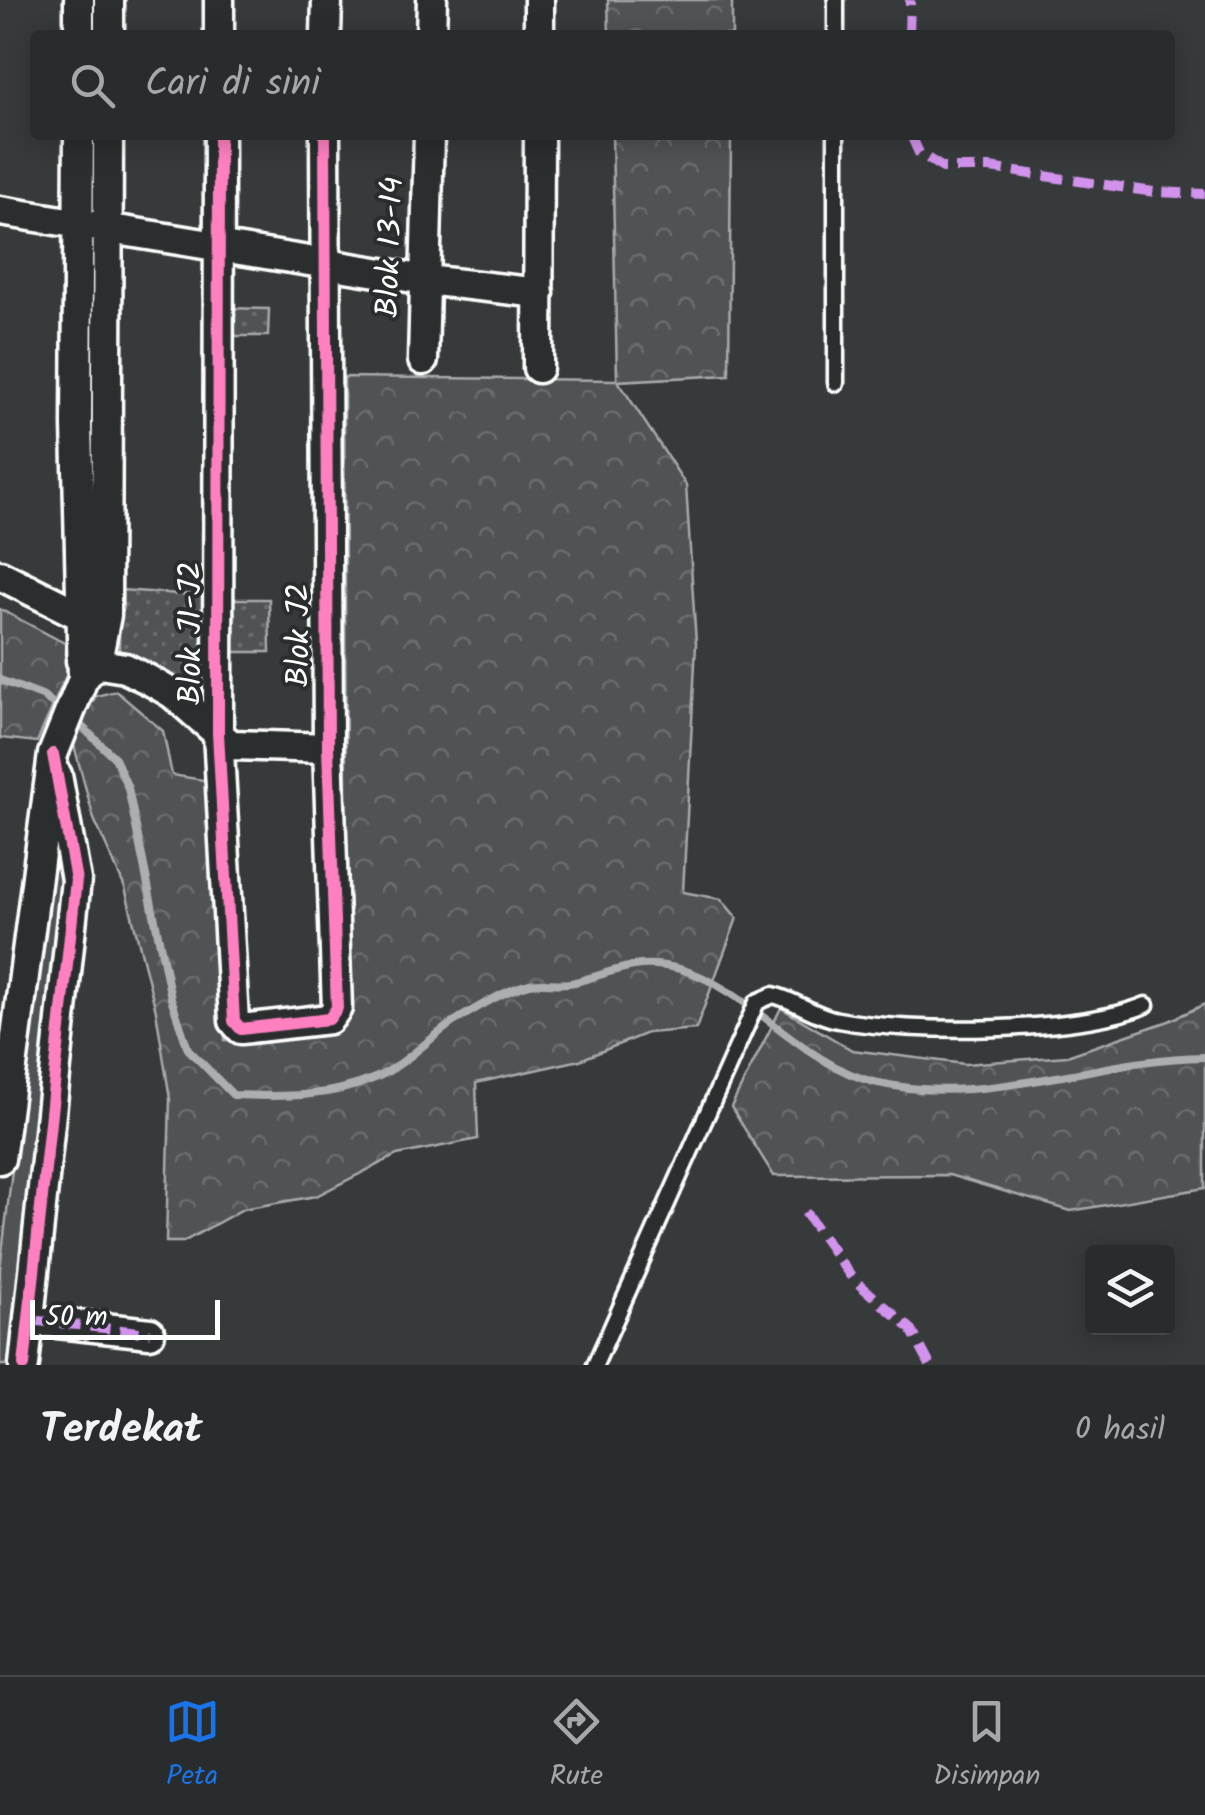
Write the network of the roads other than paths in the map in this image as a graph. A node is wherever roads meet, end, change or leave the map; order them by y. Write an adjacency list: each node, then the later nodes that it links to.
1 (79, 0): 8 (street)
2 (109, 0): 9 (street)
3 (218, 0): 10 (street)
4 (327, 0): 11 (street)
5 (432, 0): 12 (street)
6 (539, 0): 13 (street)
7 (836, 0): 14 (lane)
8 (79, 30)
9 (108, 30)
10 (218, 30)
11 (326, 30)
12 (431, 30)
13 (539, 30)
14 (836, 30)
15 (78, 140): 23 (street)
16 (108, 140): 24 (street)
17 (219, 140): 25 (street, Blok J1-J2)
18 (325, 140): 26 (street, Blok J2)
19 (429, 140): 27 (street, Blok I3-I4)
20 (539, 140): 28 (street)
21 (836, 140): 31 (lane)
22 (0, 211): 23 (street)
23 (78, 223): 24 (street); 33 (street)
24 (108, 229): 25 (street); 34 (street)
25 (219, 244): 26 (street); 35 (street, Blok J1-J2)
26 (323, 262): 27 (street); 36 (street, Blok J2)
27 (426, 280): 28 (street); 29 (street, Blok I3-I4)
28 (540, 293): 30 (street)
29 (423, 360)
30 (538, 368)
31 (836, 382)
32 (0, 575): 33 (street)
33 (80, 615): 34 (street)
34 (85, 672): 35 (street); 37 (street)
35 (218, 733): 36 (street); 41 (street, Blok J1-J2)
36 (328, 748): 41 (street, Blok J2)
37 (53, 754): 38 (street); 39 (street)
38 (37, 855): 39 (lane); 42 (street)
39 (73, 858): 43 (street)
40 (1146, 1004): 46 (lane)
41 (336, 1008)
42 (0, 1159)
43 (30, 1320): 44 (street); 45 (street)
44 (150, 1334)
45 (24, 1365)
46 (595, 1365)

